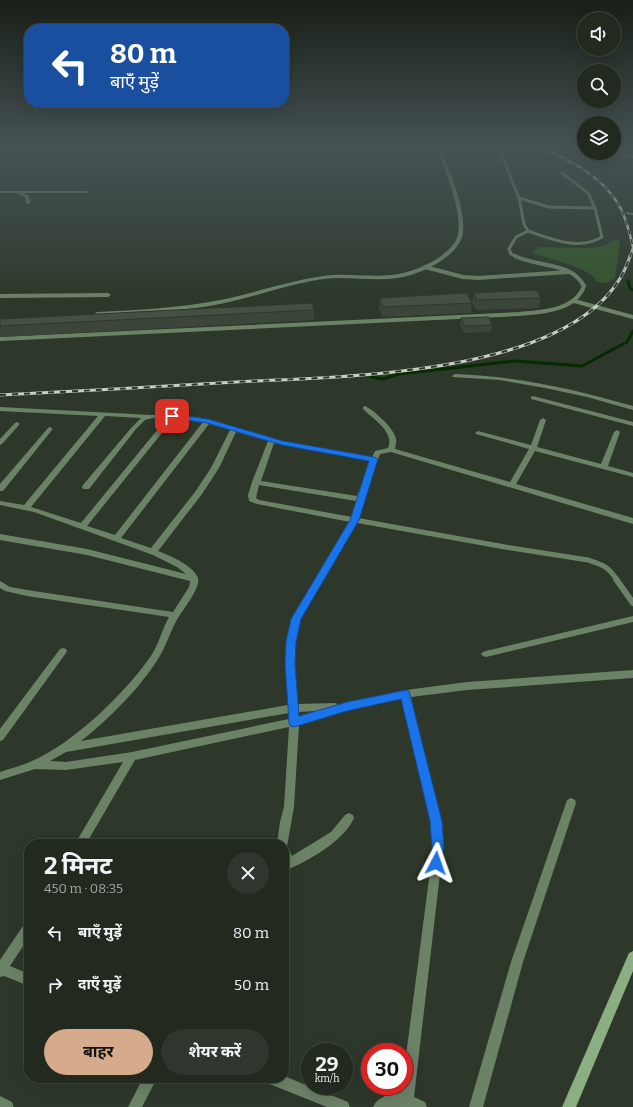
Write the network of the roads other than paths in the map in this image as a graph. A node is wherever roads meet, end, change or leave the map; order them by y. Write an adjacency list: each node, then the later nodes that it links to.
1 (27, 198): 5 (street)
2 (455, 198): 8 (street)
3 (519, 198): 6 (lane); 7 (lane)
4 (590, 198): 6 (lane)
5 (28, 203)
6 (594, 208): 7 (lane)
7 (528, 231): 9 (lane)
8 (425, 267): 9 (lane); 13 (street)
9 (572, 272): 12 (lane)
10 (108, 295): 11 (street)
11 (0, 296)
12 (574, 301): 14 (lane); 15 (lane)
13 (93, 315)
14 (631, 317)
15 (0, 339)
16 (455, 376): 19 (street)
17 (533, 398): 27 (street)
18 (365, 408): 35 (street)
19 (633, 408)
20 (0, 409): 21 (street)
21 (103, 414): 22 (street); 45 (street)
22 (153, 416): 23 (street); 41 (street)
23 (172, 416): 25 (street); 48 (street)
24 (543, 420): 34 (street)
25 (208, 421): 28 (street); 50 (street)
26 (17, 424): 33 (street)
27 (633, 424)
28 (234, 428): 32 (street); 51 (street)
29 (50, 429): 42 (street)
30 (617, 432): 37 (street)
31 (478, 434): 34 (street)
32 (272, 440): 36 (street); 39 (street)
33 (0, 443)
34 (533, 448): 37 (street); 40 (street)
35 (391, 450): 36 (street); 40 (street)
36 (374, 459): 43 (street)
37 (604, 466): 38 (street)
38 (633, 475)
39 (256, 482): 43 (street); 46 (street)
40 (512, 485): 47 (street)
41 (86, 486)
42 (0, 489)
43 (360, 499): 46 (street)
44 (0, 503): 45 (street)
45 (26, 508): 48 (street)
46 (355, 520): 54 (lane); 62 (street)
47 (633, 521)
48 (82, 527): 50 (street)
49 (0, 536): 52 (street)
50 (116, 539): 51 (street)
51 (153, 552): 52 (street)
52 (194, 579): 55 (street)
53 (0, 584): 55 (street)
54 (633, 603)
55 (175, 615): 65 (street)
56 (633, 619): 58 (street)
57 (62, 651): 64 (street)
58 (486, 654)
59 (633, 674): 60 (street)
60 (406, 694): 61 (street); 80 (street)
61 (347, 706): 62 (street); 63 (street)
62 (293, 708): 63 (street); 65 (street)
63 (294, 722): 66 (street); 72 (street)
64 (2, 731)
65 (64, 748): 67 (street)
66 (132, 756): 67 (street); 71 (street)
67 (35, 765): 68 (street)
68 (0, 776)
69 (571, 803): 87 (street)
70 (349, 818): 73 (street)
71 (83, 839)
72 (283, 839)
73 (289, 863)
74 (24, 934): 76 (street)
75 (633, 957): 88 (main road)
76 (1, 969): 77 (street)
77 (24, 978)
78 (147, 1083): 83 (street)
79 (284, 1083): 84 (street)
80 (407, 1100): 85 (street); 86 (street)
81 (0, 1103): 82 (street)
82 (7, 1107)
83 (135, 1107)
84 (343, 1107)
85 (380, 1107)
86 (420, 1107)
87 (476, 1107)
88 (569, 1107)

